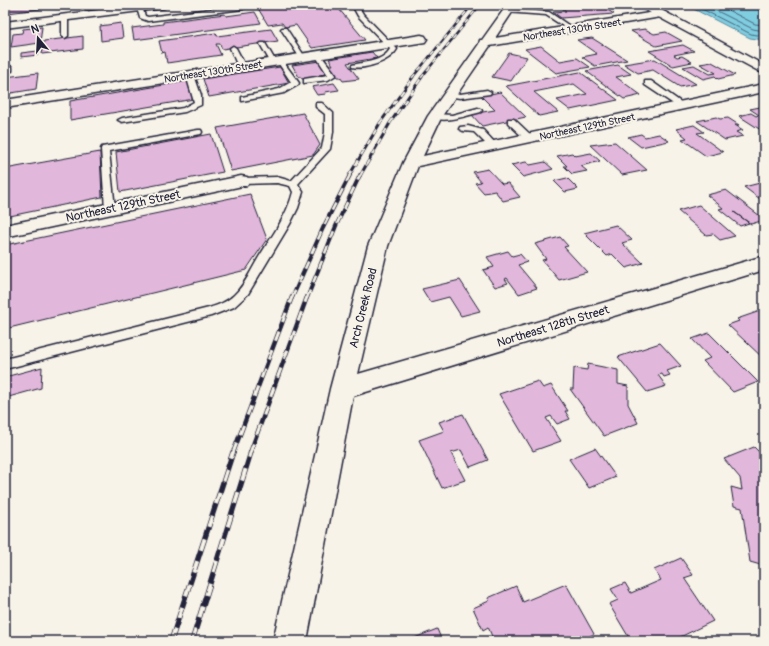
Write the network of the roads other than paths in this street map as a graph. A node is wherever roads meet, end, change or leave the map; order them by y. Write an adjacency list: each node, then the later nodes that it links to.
1 (164, 5): 5 (street)
2 (246, 5): 5 (lane)
3 (355, 5): 16 (lane)
4 (644, 5): 7 (street)
5 (140, 8): 8 (street)
6 (509, 8): 11 (lane); 14 (street, Arch Creek Road)
7 (661, 14): 11 (street, Northeast 130th Street); 23 (street)
8 (65, 18): 9 (street); 12 (lane)
9 (5, 25)
10 (284, 29): 19 (lane)
11 (571, 29): 14 (street, Northeast 130th Street)
12 (65, 36)
13 (422, 39): 16 (street, Northeast 130th Street)
14 (484, 43): 29 (street, Arch Creek Road)
15 (263, 44): 20 (lane)
16 (387, 44): 18 (street, Northeast 130th Street); 21 (lane)
17 (233, 48): 22 (lane)
18 (318, 55): 19 (street, Northeast 130th Street); 25 (lane)
19 (302, 57): 20 (street, Northeast 130th Street)
20 (277, 61): 22 (street, Northeast 130th Street); 30 (lane)
21 (354, 66)
22 (242, 67): 24 (street, Northeast 130th Street)
23 (764, 70)
24 (190, 75): 31 (street, Northeast 130th Street); 36 (lane)
25 (307, 81)
26 (648, 83): 32 (lane)
27 (764, 88): 32 (street, Northeast 129th Street)
28 (487, 92): 29 (lane)
29 (449, 94): 35 (street, Arch Creek Road)
30 (245, 99)
31 (5, 104)
32 (682, 105): 40 (street, Northeast 129th Street)
33 (319, 106): 44 (lane)
34 (478, 110): 35 (lane)
35 (435, 116): 42 (street, Arch Creek Road)
36 (122, 120)
37 (510, 121): 40 (lane)
38 (463, 129): 41 (lane)
39 (198, 132): 45 (lane)
40 (529, 138): 41 (street, Northeast 129th Street)
41 (493, 146): 42 (street, Northeast 129th Street)
42 (410, 163): 49 (street, Arch Creek Road)
43 (241, 181): 44 (lane); 45 (street, Northeast 129th Street)
44 (293, 184): 48 (lane)
45 (110, 209): 46 (street, Northeast 129th Street)
46 (5, 231)
47 (764, 263): 49 (street, Northeast 128th Street)
48 (5, 364)
49 (342, 389): 50 (street, Arch Creek Road)
50 (290, 641)

